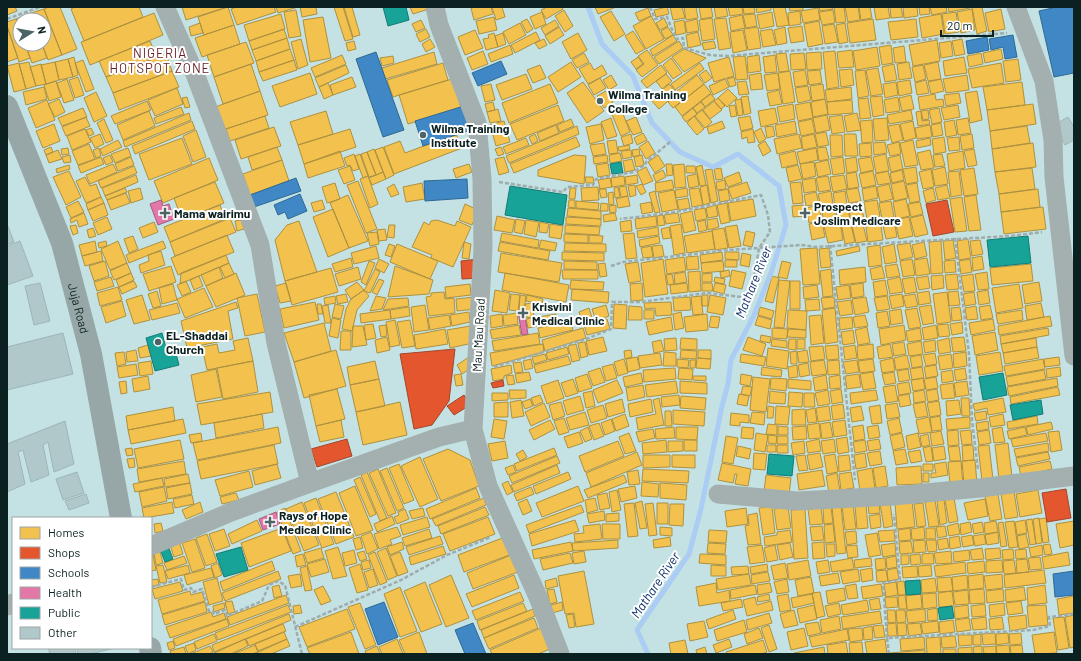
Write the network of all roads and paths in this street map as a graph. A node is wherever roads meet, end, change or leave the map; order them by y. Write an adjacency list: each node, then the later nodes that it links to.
1 (40, 7): 6 (path)
2 (165, 7): 21 (street)
3 (435, 7): 10 (street, Mau Mau Road)
4 (650, 7): 7 (path)
5 (1016, 7): 7 (street)
6 (7, 19)
7 (1025, 31): 12 (street)
8 (7, 106): 26 (main road, Juja Road)
9 (670, 142): 10 (path)
10 (482, 179): 18 (street, Mau Mau Road)
11 (620, 219): 15 (path)
12 (1061, 230): 13 (path); 17 (street)
13 (954, 238): 14 (path); 22 (path)
14 (830, 246): 15 (path); 25 (path)
15 (759, 248): 16 (path); 18 (path)
16 (611, 266)
17 (1074, 356)
18 (476, 371): 19 (street, Mau Mau Road)
19 (472, 429): 21 (street); 27 (street, Mau Mau Road)
20 (1074, 476): 22 (street)
21 (310, 483): 28 (street)
22 (980, 488): 24 (street)
23 (718, 494): 25 (street)
24 (892, 496): 25 (street); 32 (path)
25 (858, 498)
26 (122, 517)
27 (508, 530): 31 (path); 34 (street, Mau Mau Road)
28 (152, 546)
29 (152, 588): 31 (path)
30 (1074, 614): 32 (path)
31 (296, 627): 33 (path)
32 (887, 638): 35 (path)
33 (302, 654)
34 (560, 654)
35 (889, 654)

